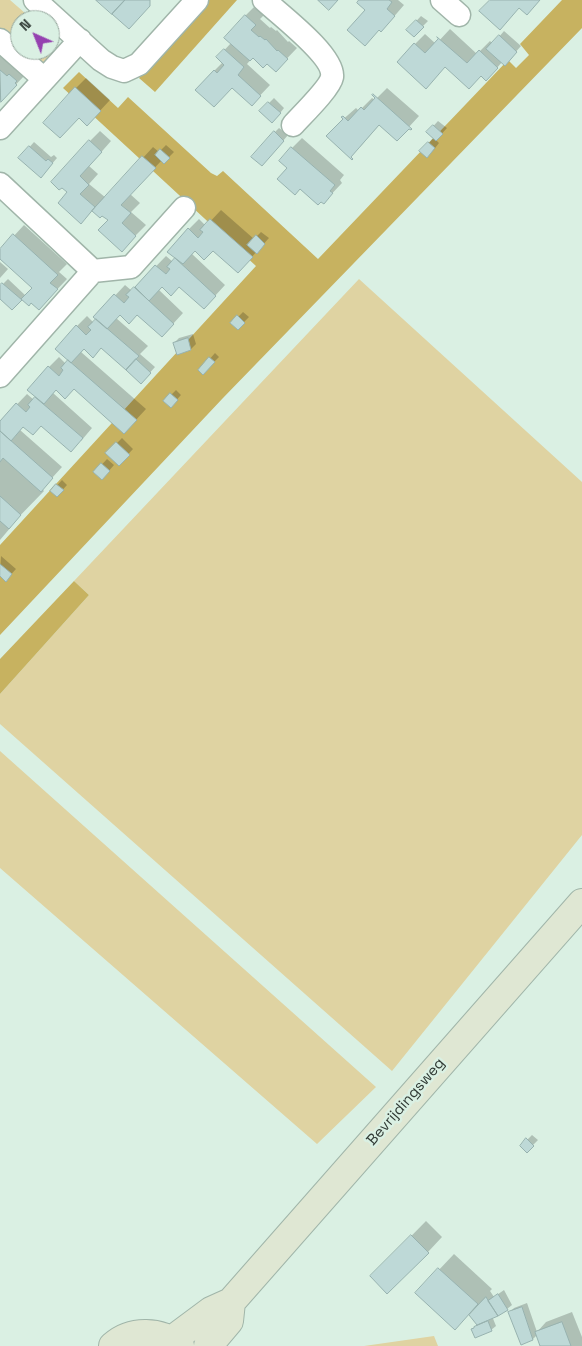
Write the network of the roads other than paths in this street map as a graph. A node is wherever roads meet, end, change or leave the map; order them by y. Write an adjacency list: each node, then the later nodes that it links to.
1 (35, 0): 7 (street)
2 (197, 0): 7 (street)
3 (264, 0): 9 (street)
4 (442, 0): 5 (street)
5 (459, 15)
6 (0, 40): 8 (street)
7 (80, 40): 8 (street)
8 (44, 79): 10 (street)
9 (293, 125)
10 (0, 128)
11 (0, 184): 13 (street)
12 (184, 208): 13 (street)
13 (94, 271): 14 (street)
14 (0, 376)
15 (582, 903): 16 (main road, Bevrijdingsweg)
16 (231, 1302): 17 (main road, Bevrijdingsweg); 19 (main road, Bevrijdingsweg)
17 (176, 1343): 18 (main road)
18 (113, 1346)
19 (208, 1346)

